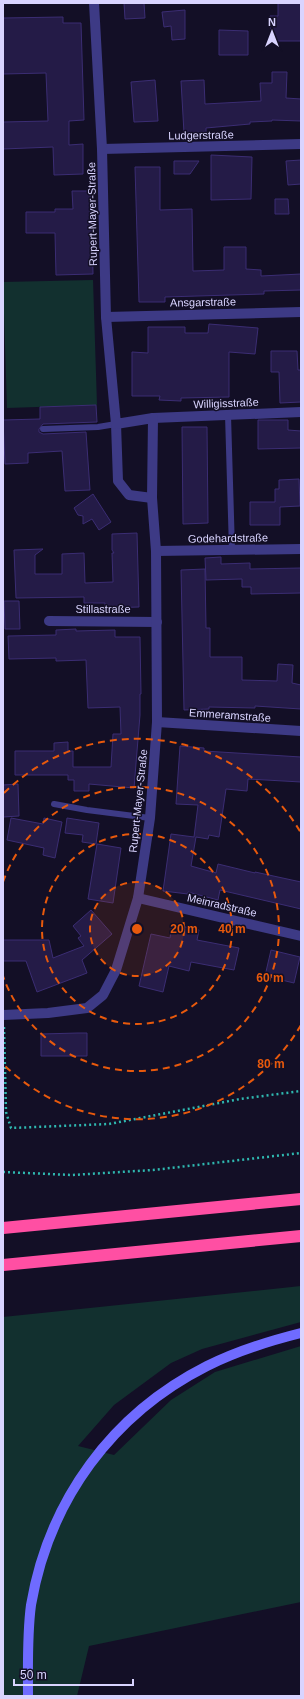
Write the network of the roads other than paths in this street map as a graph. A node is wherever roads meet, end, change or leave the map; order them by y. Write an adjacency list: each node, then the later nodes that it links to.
1 (94, 3): 3 (street, Rupert-Mayer-Straße)
2 (301, 144): 3 (street, Ludgerstraße)
3 (102, 149): 5 (street, Rupert-Mayer-Straße)
4 (301, 312): 5 (street, Ansgarstraße)
5 (106, 317): 9 (street, Rupert-Mayer-Straße)
6 (301, 412): 7 (street, Willigisstraße)
7 (228, 415): 8 (street, Willigisstraße); 13 (lane)
8 (153, 418): 9 (street); 11 (street, Rupert-Mayer-Straße)
9 (116, 424): 10 (lane); 11 (street, Rupert-Mayer-Straße)
10 (43, 429)
11 (152, 498): 14 (street, Rupert-Mayer-Straße)
12 (301, 549): 13 (street, Godehardstraße)
13 (232, 550): 14 (street, Godehardstraße)
14 (156, 551): 16 (street, Rupert-Mayer-Straße)
15 (49, 621): 16 (street, Stillastraße)
16 (157, 622): 17 (street, Rupert-Mayer-Straße)
17 (157, 722): 18 (street, Emmeramstraße); 20 (street, Rupert-Mayer-Straße)
18 (301, 731)
19 (54, 804): 20 (lane)
20 (150, 818): 21 (street, Rupert-Mayer-Straße)
21 (138, 898): 22 (street, Meinradstraße); 23 (street, Rupert-Mayer-Straße)
22 (301, 936)
23 (4, 1015)
24 (301, 1199): 25 (highway)
25 (3, 1228)
26 (301, 1236): 27 (highway)
27 (6, 1266)
28 (301, 1333): 29 (street)
29 (28, 1696)

